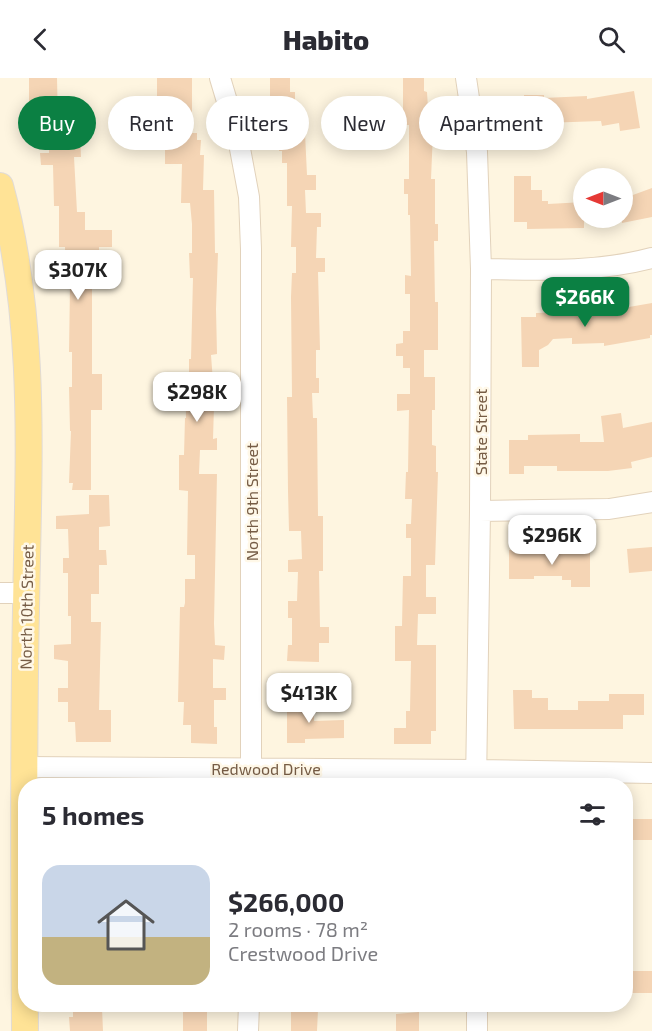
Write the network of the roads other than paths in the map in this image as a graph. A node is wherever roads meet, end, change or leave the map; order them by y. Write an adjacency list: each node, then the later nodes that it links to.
1 (220, 78): 12 (street, North 9th Street)
2 (466, 78): 5 (street, State Street)
3 (0, 186): 9 (main road, North 10th Street)
4 (652, 258): 5 (street)
5 (481, 269): 7 (street, State Street)
6 (652, 502): 7 (street)
7 (480, 512): 14 (street, State Street)
8 (0, 593): 9 (street)
9 (26, 593): 10 (main road, North 10th Street)
10 (23, 767): 12 (street, Redwood Drive); 13 (main road, North 10th Street)
11 (652, 773): 14 (street, Redwood Drive)
12 (252, 777): 14 (street, Redwood Drive)
13 (23, 778)
14 (476, 778)
15 (25, 1012): 18 (main road, North 10th Street)
16 (249, 1012): 19 (street)
17 (477, 1012): 20 (street)
18 (25, 1031)
19 (248, 1031)
20 (477, 1031)

